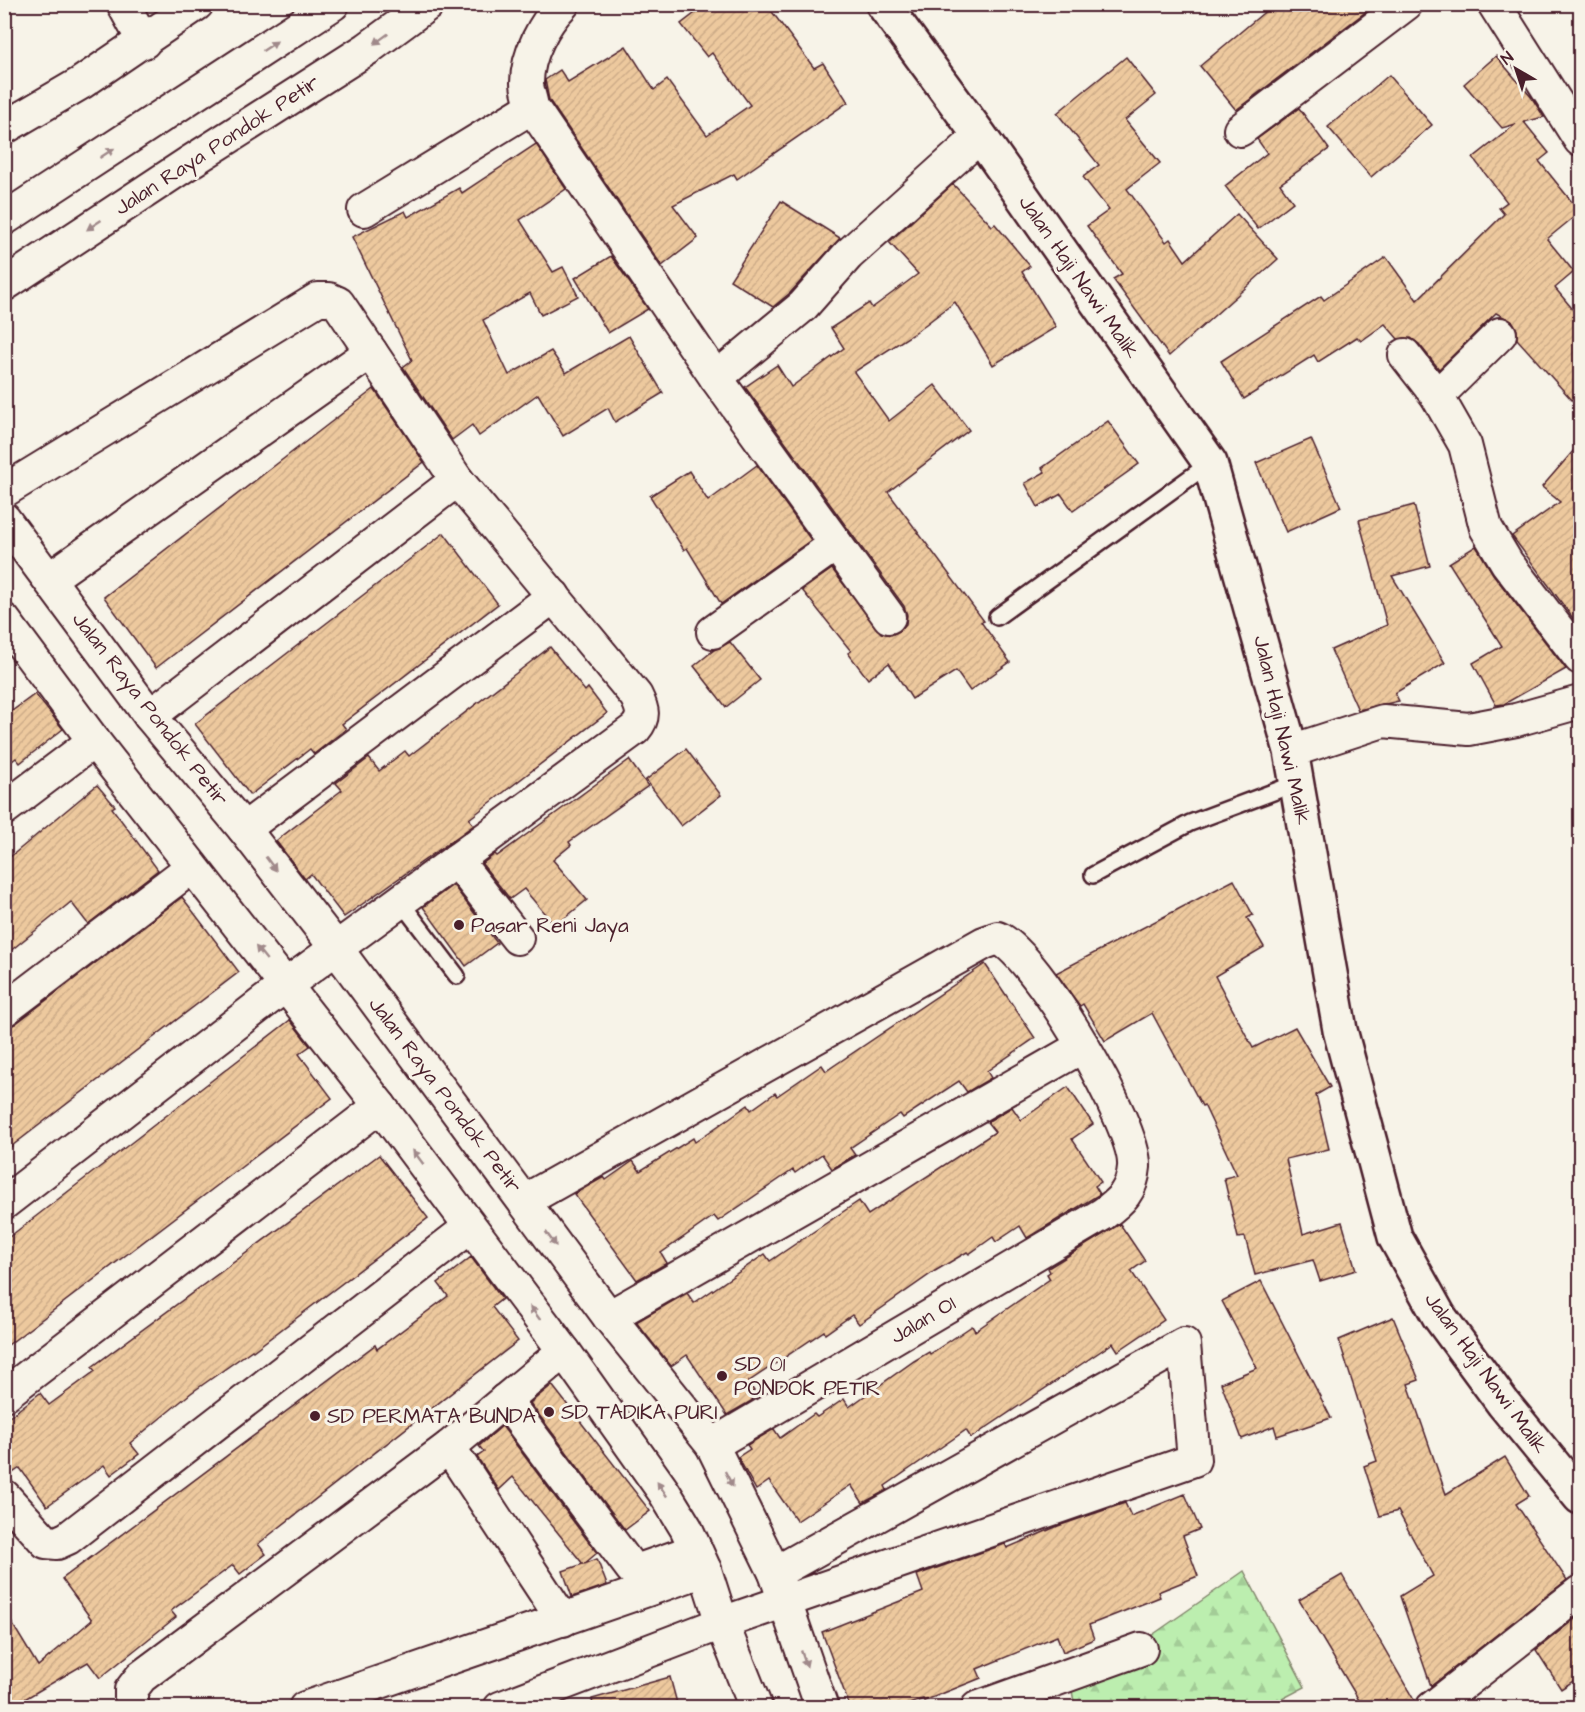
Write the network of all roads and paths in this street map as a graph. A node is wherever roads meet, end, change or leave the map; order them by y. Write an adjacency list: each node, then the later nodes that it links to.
1 (123, 4): 9 (street)
2 (197, 4): 9 (street)
3 (333, 4): 16 (street, one-way to 3)
4 (428, 4): 17 (street, Jalan Raya Pondok Petir, one-way to 17)
5 (563, 4): 10 (street)
6 (884, 4): 13 (main road, Jalan Haji Nawi Malik)
7 (1407, 4): 12 (street)
8 (1494, 4): 14 (street)
9 (144, 42): 11 (street)
10 (532, 107): 15 (street); 21 (street)
11 (6, 124)
12 (1240, 130)
13 (980, 136): 21 (street); 23 (main road, Jalan Haji Nawi Malik)
14 (1581, 140)
15 (364, 210)
16 (4, 219)
17 (4, 285)
18 (1500, 334): 22 (street)
19 (371, 352): 24 (street); 25 (street); 28 (street)
20 (1405, 355): 22 (street)
21 (716, 378): 27 (street)
22 (1437, 396): 34 (street)
23 (1210, 464): 31 (lane); 38 (main road, Jalan Haji Nawi Malik)
24 (457, 480): 29 (street); 36 (street)
25 (4, 491)
26 (4, 519): 28 (street, Jalan Raya Pondok Petir)
27 (836, 544): 30 (street); 33 (street)
28 (49, 579): 36 (street, Jalan Raya Pondok Petir)
29 (554, 596): 41 (street); 42 (street)
30 (889, 617)
31 (997, 617)
32 (4, 620): 37 (street)
33 (713, 633)
34 (1581, 658)
35 (1581, 702): 38 (street)
36 (150, 716): 41 (street, Jalan Raya Pondok Petir)
37 (94, 741): 40 (street); 43 (street)
38 (1291, 751): 39 (main road, Jalan Haji Nawi Malik)
39 (1297, 783): 44 (lane); 63 (main road, Jalan Haji Nawi Malik)
40 (4, 809)
41 (244, 828): 47 (street, Jalan Raya Pondok Petir, one-way to 47)
42 (456, 860): 45 (street); 46 (street)
43 (192, 867): 49 (street, one-way to 43); 50 (street)
44 (1092, 875)
45 (400, 901): 47 (street); 48 (lane)
46 (517, 938)
47 (336, 948): 49 (street); 53 (street, Jalan Raya Pondok Petir)
48 (458, 976)
49 (286, 985): 52 (street); 54 (street)
50 (4, 1010)
51 (1083, 1046): 53 (street, Jalan O1); 56 (street); 60 (street, Jalan O1)
52 (380, 1106): 55 (street, one-way to 52); 58 (street)
53 (524, 1201): 56 (street, Jalan Raya Pondok Petir, one-way to 56)
54 (4, 1203)
55 (470, 1227): 57 (street, one-way to 55); 62 (street)
56 (609, 1317): 60 (street, Jalan Raya Pondok Petir)
57 (564, 1351): 59 (street); 65 (street, one-way to 57)
58 (4, 1395)
59 (505, 1400): 61 (street); 65 (street)
60 (712, 1445): 68 (street, Jalan Raya Pondok Petir, one-way to 68)
61 (449, 1447): 69 (street); 72 (street)
62 (4, 1496)
63 (1581, 1497)
64 (807, 1556): 66 (street); 66 (street); 68 (street)
65 (702, 1566): 69 (street); 70 (street)
66 (823, 1588): 68 (street)
67 (1581, 1592): 78 (street)
68 (779, 1593): 70 (street); 76 (street, Jalan Raya Pondok Petir, one-way to 76)
69 (563, 1620): 73 (street)
70 (726, 1620): 74 (street); 75 (street)
71 (1141, 1649): 77 (street)
72 (131, 1707)
73 (305, 1707)
74 (500, 1707)
75 (756, 1707)
76 (822, 1707)
77 (977, 1707)
78 (1432, 1707)

